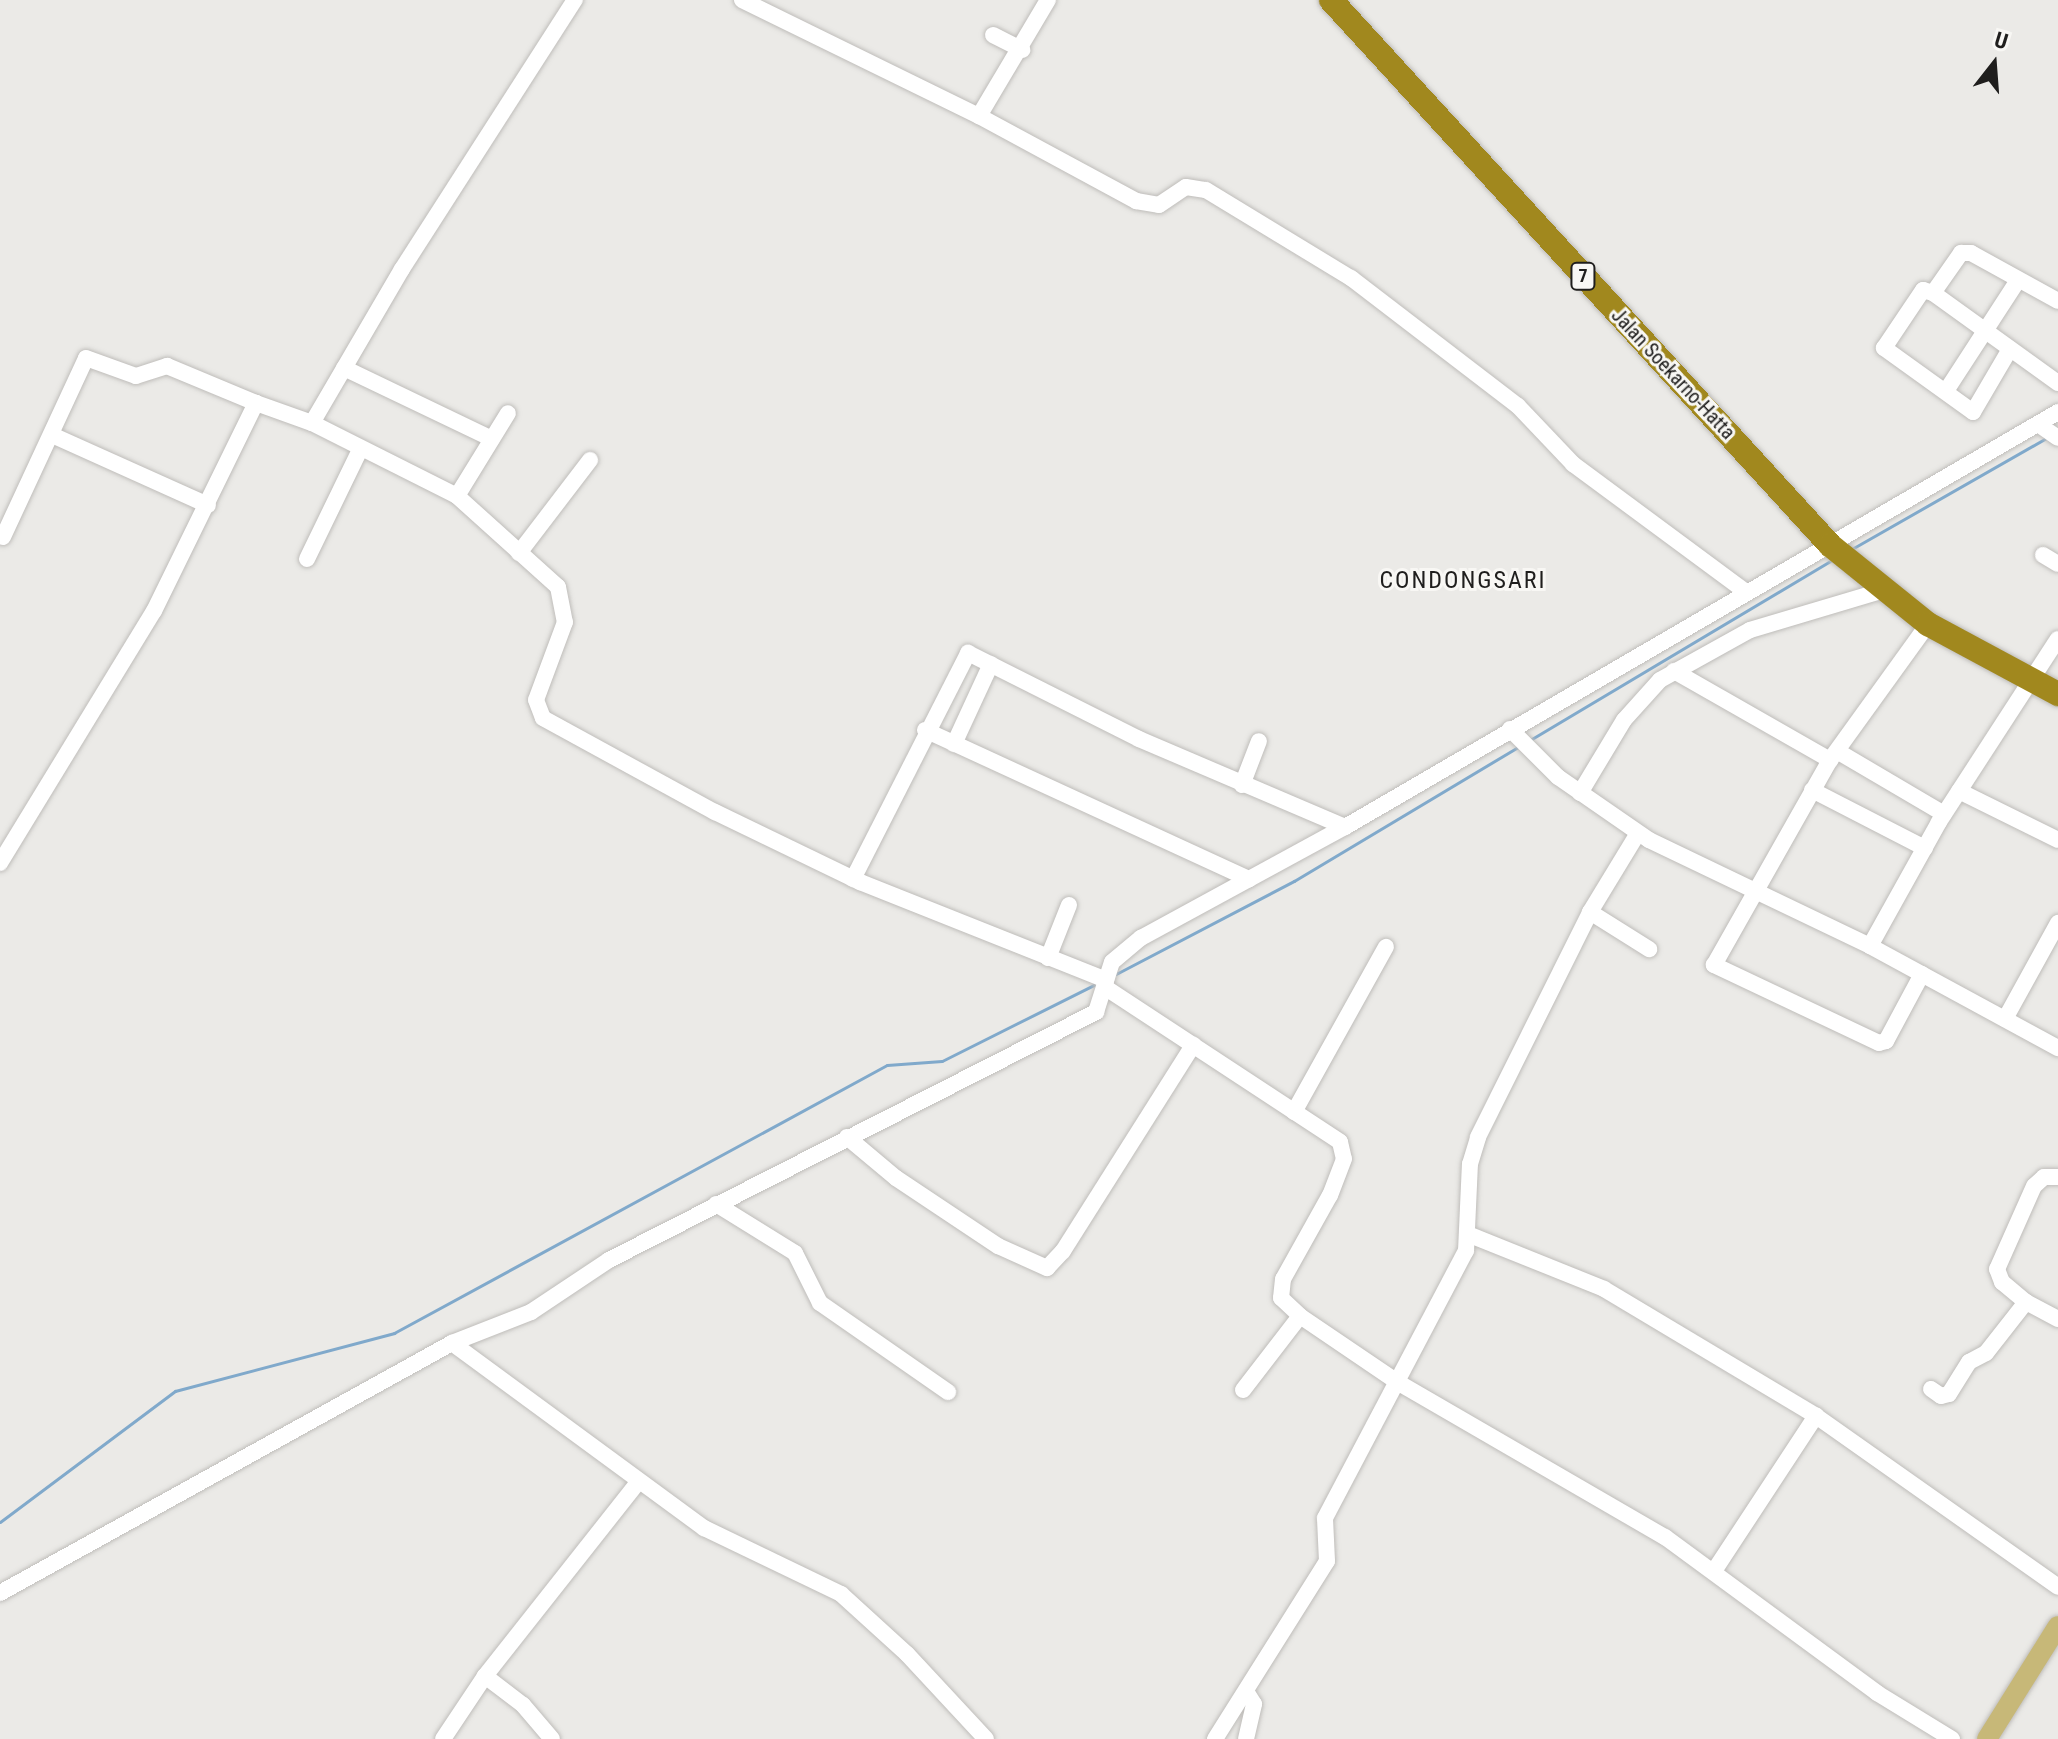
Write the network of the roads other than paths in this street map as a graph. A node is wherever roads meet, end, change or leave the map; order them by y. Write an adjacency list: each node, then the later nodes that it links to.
1 (575, 0): 13 (street)
2 (742, 0): 7 (street)
3 (1048, 0): 6 (street)
4 (1331, 0): 29 (highway, Jalan Soekarno-Hatta / 7)
5 (993, 35): 6 (street)
6 (1022, 50): 7 (street)
7 (979, 116): 35 (street)
8 (2018, 280): 9 (street); 10 (street); 11 (street)
9 (1933, 293): 11 (street); 15 (street)
10 (2058, 301)
11 (1985, 331): 12 (street); 15 (street)
12 (2010, 349): 14 (street); 15 (street)
13 (344, 368): 19 (street); 23 (street)
14 (2058, 383)
15 (1946, 391)
16 (256, 403): 19 (street); 21 (street); 27 (street)
17 (2058, 412): 20 (street)
18 (508, 413): 23 (street)
19 (312, 423): 24 (street)
20 (2038, 424): 22 (street); 29 (street)
21 (52, 435): 27 (street); 28 (street)
22 (2058, 438)
23 (492, 439): 26 (street)
24 (361, 448): 26 (street); 32 (street)
25 (590, 460): 30 (street)
26 (457, 496): 30 (street)
27 (208, 505): 56 (street)
28 (3, 537)
29 (1837, 552): 34 (highway, Jalan Soekarno-Hatta / 7); 35 (street)
30 (519, 553): 57 (street)
31 (2043, 555): 33 (street)
32 (307, 559)
33 (2058, 564)
34 (1881, 591): 36 (highway, Jalan Soekarno-Hatta / 7); 39 (street)
35 (1746, 592): 42 (street)
36 (1928, 624): 40 (highway, Jalan Soekarno-Hatta / 7); 46 (street)
37 (2058, 639): 40 (street)
38 (991, 664): 43 (street); 45 (street); 47 (street)
39 (1674, 671): 46 (street); 50 (street)
40 (2031, 680): 41 (highway, Jalan Soekarno-Hatta / 7); 49 (street)
41 (2058, 694)
42 (1510, 729): 50 (street); 52 (street)
43 (925, 730): 45 (street); 57 (street)
44 (1259, 741): 47 (street)
45 (954, 744): 58 (street)
46 (1833, 756): 48 (street); 51 (street)
47 (1242, 785): 52 (street)
48 (1812, 790): 55 (street); 59 (street)
49 (1959, 791): 51 (street); 54 (street)
50 (1580, 793): 53 (street)
51 (1944, 814): 55 (street)
52 (1345, 827): 58 (street)
53 (1638, 833): 59 (street); 61 (street)
54 (2058, 840)
55 (1925, 848): 63 (street)
56 (0, 863)
57 (853, 879): 66 (street)
58 (1249, 879): 68 (street)
59 (1756, 892): 63 (street); 67 (street)
60 (1069, 905): 66 (street)
61 (1590, 912): 65 (street); 76 (street)
62 (2058, 923): 69 (street)
63 (1870, 946): 67 (street)
64 (1386, 947): 72 (street)
65 (1649, 949)
66 (1048, 958): 68 (street)
67 (1922, 974): 69 (street)
68 (1106, 984): 70 (street); 73 (street)
69 (2005, 1019): 71 (street)
70 (1193, 1045): 72 (street); 73 (street)
71 (2058, 1048)
72 (1294, 1112): 78 (street)
73 (847, 1137): 75 (street)
74 (2058, 1177): 77 (street)
75 (716, 1204): 80 (street); 84 (street)
76 (1470, 1235): 81 (street); 85 (street)
77 (2026, 1302): 79 (street); 82 (street)
78 (1300, 1316): 81 (street); 83 (street)
79 (2058, 1319)
80 (452, 1343): 86 (street); 89 (street)
81 (1399, 1383): 87 (street); 92 (street)
82 (1931, 1389)
83 (1243, 1390)
84 (948, 1392)
85 (1816, 1416): 87 (street); 88 (street)
86 (638, 1482): 91 (street); 95 (street)
87 (1714, 1571): 98 (street)
88 (2058, 1587)
89 (0, 1593)
90 (2057, 1630): 99 (main road)
91 (485, 1676): 93 (street); 94 (street)
92 (1247, 1693): 96 (street); 97 (street)
93 (443, 1739)
94 (552, 1739)
95 (986, 1739)
96 (1215, 1739)
97 (1246, 1739)
98 (1952, 1739)
99 (1987, 1739)

